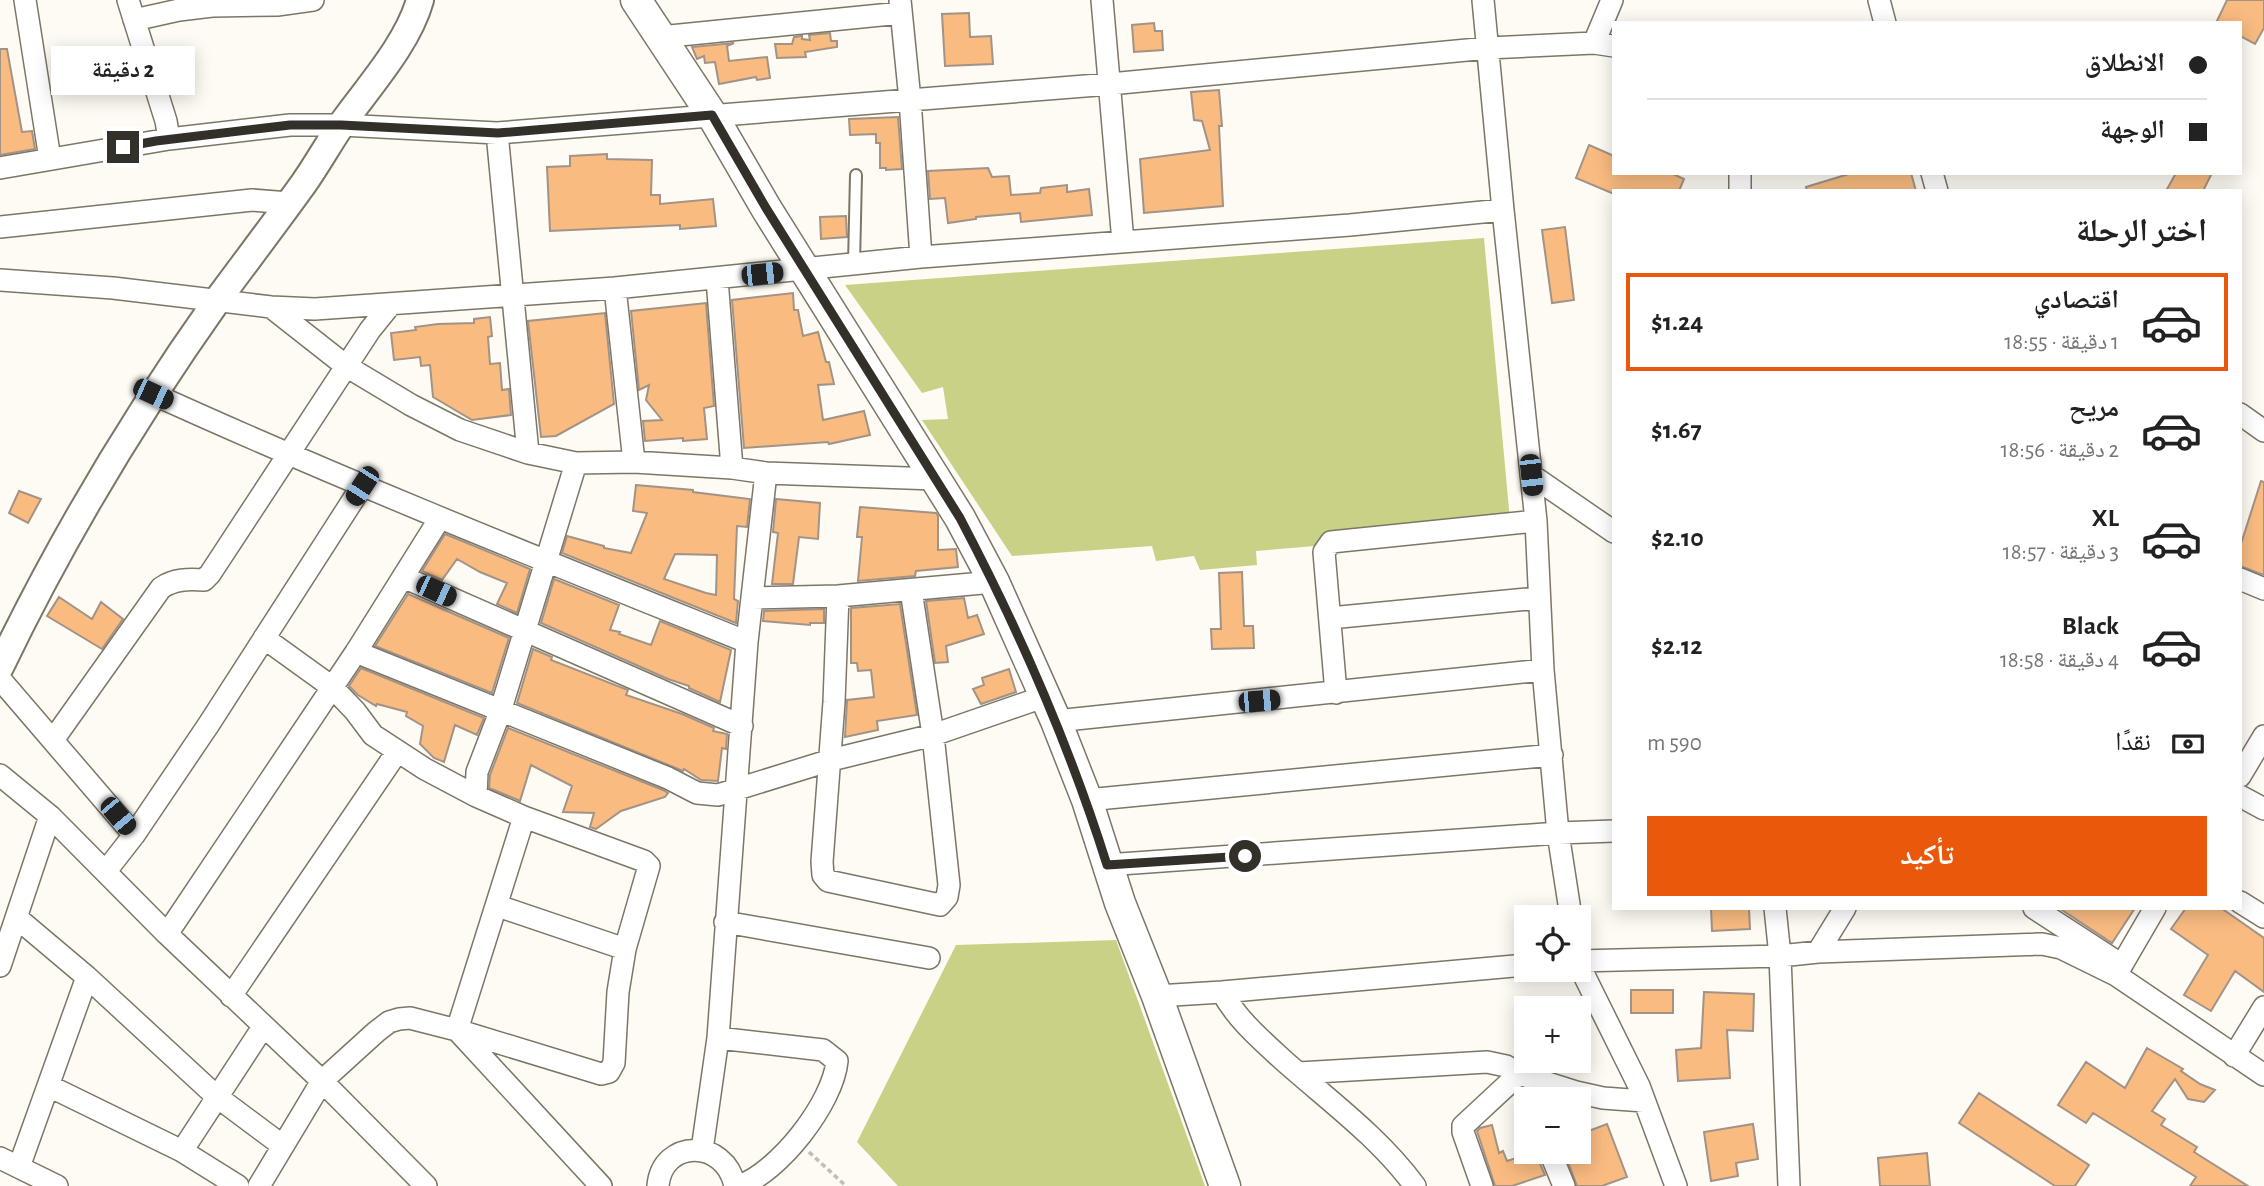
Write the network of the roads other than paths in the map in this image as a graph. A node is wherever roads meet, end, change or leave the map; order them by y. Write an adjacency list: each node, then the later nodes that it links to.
1 (25, 0): 21 (street)
2 (313, 0): 10 (street)
3 (420, 0): 18 (street)
4 (636, 0): 12 (main road)
5 (1102, 0): 15 (street)
6 (1483, 0): 14 (street)
7 (1612, 0): 13 (street)
8 (1879, 0): 11 (street)
9 (900, 6): 12 (street); 16 (street)
10 (131, 10): 20 (street)
11 (1884, 21)
12 (660, 37): 17 (main road)
13 (1604, 45): 14 (street)
14 (1488, 48): 15 (street); 25 (street)
15 (1110, 84): 16 (street); 27 (street)
16 (910, 100): 17 (street); 28 (street)
17 (712, 115): 19 (street); 30 (main road)
18 (341, 125): 19 (street); 20 (street); 24 (street)
19 (498, 133): 34 (street)
20 (169, 139): 21 (street)
21 (50, 159): 22 (street)
22 (0, 168)
23 (856, 175): 29 (lane)
24 (289, 203): 26 (street); 35 (street)
25 (1503, 210): 27 (street); 48 (street)
26 (0, 228)
27 (1123, 242): 28 (street)
28 (921, 257): 29 (street)
29 (854, 264): 30 (street)
30 (806, 269): 31 (street); 49 (main road)
31 (717, 279): 33 (street); 46 (street)
32 (0, 281): 35 (street)
33 (615, 288): 34 (street); 44 (street)
34 (514, 294): 36 (street); 42 (street)
35 (218, 300): 37 (street); 39 (street)
36 (391, 304): 37 (street); 38 (street)
37 (271, 307): 38 (street)
38 (346, 366): 42 (street); 43 (street)
39 (153, 394): 43 (street); 68 (street)
40 (2242, 415): 41 (street)
41 (2264, 431)
42 (528, 453): 45 (street)
43 (289, 456): 50 (street); 78 (street)
44 (634, 462): 45 (street); 46 (street)
45 (576, 463): 54 (street)
46 (732, 468): 47 (street)
47 (766, 472): 49 (street); 61 (street)
48 (1531, 475): 52 (street); 53 (street)
49 (935, 479): 57 (main road)
50 (362, 486): 51 (street); 65 (street)
51 (440, 518): 54 (street); 55 (street)
52 (1536, 521): 62 (street); 63 (street)
53 (1612, 531)
54 (546, 562): 64 (street); 66 (street)
55 (403, 577): 64 (street); 67 (street)
56 (2242, 581): 58 (street)
57 (994, 582): 59 (street); 73 (main road)
58 (2264, 589)
59 (911, 590): 60 (street); 76 (street)
60 (838, 596): 61 (street); 81 (street)
61 (752, 598): 66 (street)
62 (1538, 598): 63 (street); 69 (street)
63 (1330, 618): 72 (street)
64 (524, 632): 74 (street); 75 (street)
65 (264, 638): 71 (street); 93 (street)
66 (747, 642): 75 (street)
67 (356, 652): 71 (street); 74 (street)
68 (0, 667)
69 (1543, 670): 72 (street); 80 (street)
70 (0, 679): 78 (street)
71 (332, 687): 79 (street); 106 (street)
72 (1336, 693): 73 (street)
73 (1051, 708): 76 (street); 87 (main road)
74 (500, 712): 84 (street); 85 (street)
75 (742, 726): 84 (street)
76 (933, 735): 81 (street); 81 (street)
77 (2264, 736): 82 (street)
78 (53, 740): 93 (street)
79 (397, 752): 85 (street); 118 (street)
80 (1552, 755): 87 (street); 92 (street)
81 (831, 760): 84 (street)
82 (2242, 773)
83 (0, 775): 89 (street)
84 (738, 790): 105 (street)
85 (476, 796): 90 (street)
86 (2242, 797): 88 (street)
87 (1087, 800): 94 (main road)
88 (2264, 809)
89 (50, 816): 95 (street); 104 (street)
90 (524, 817): 98 (street); 107 (street)
91 (1612, 831): 92 (street)
92 (1558, 833): 94 (street); 97 (street)
93 (134, 835): 95 (street)
94 (1107, 865): 119 (main road)
95 (106, 872): 106 (street)
96 (2242, 903): 103 (street)
97 (1569, 905)
98 (498, 906): 107 (street); 122 (street)
99 (1775, 910): 109 (street)
100 (1843, 910): 108 (street)
101 (2037, 910): 114 (street)
102 (2154, 910): 114 (street)
103 (2264, 917)
104 (18, 918): 112 (street); 115 (street)
105 (725, 922): 110 (street); 123 (street)
106 (167, 934): 118 (street)
107 (625, 949): 122 (street)
108 (1818, 952): 109 (street); 114 (street)
109 (1780, 956): 111 (street); 150 (street)
110 (929, 958)
111 (1591, 962)
112 (0, 966)
113 (1514, 966): 117 (street)
114 (2119, 970): 124 (street)
115 (87, 977): 129 (street); 131 (street)
116 (1587, 982): 132 (street)
117 (1222, 992): 119 (street); 125 (street)
118 (231, 996): 121 (street)
119 (1157, 996): 145 (main road)
120 (2264, 1007): 124 (street)
121 (263, 1027): 128 (street); 131 (street)
122 (457, 1030): 128 (street); 142 (street)
123 (718, 1038): 134 (street); 144 (street)
124 (2234, 1056): 127 (street)
125 (1298, 1073): 126 (street); 146 (street)
126 (1520, 1075): 130 (street); 132 (street); 147 (street)
127 (2264, 1075)
128 (321, 1081): 133 (street); 141 (street)
129 (48, 1086): 135 (street); 136 (street)
130 (1525, 1087)
131 (216, 1096): 133 (street); 135 (street)
132 (1644, 1101): 149 (street)
133 (283, 1146): 140 (street)
134 (702, 1150): 143 (street); 144 (street)
135 (182, 1151): 139 (street)
136 (9, 1163): 138 (street)
137 (1555, 1164): 148 (street)
138 (57, 1186)
139 (238, 1186)
140 (259, 1186)
141 (426, 1186)
142 (601, 1186)
143 (658, 1186)
144 (737, 1186)
145 (1225, 1186)
146 (1415, 1186)
147 (1482, 1186)
148 (1564, 1186)
149 (1676, 1186)
150 (1789, 1186)

